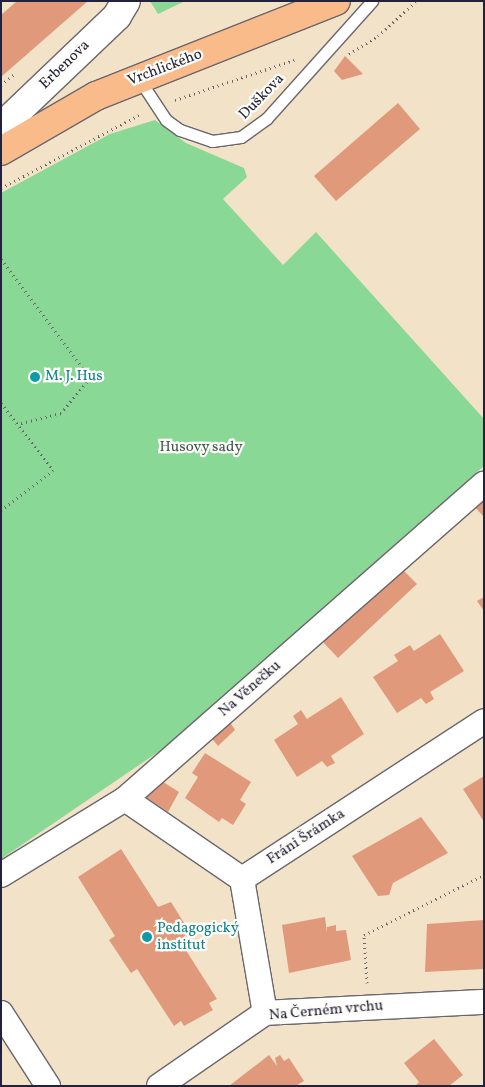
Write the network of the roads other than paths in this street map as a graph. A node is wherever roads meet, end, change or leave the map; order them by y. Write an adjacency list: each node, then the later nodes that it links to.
1 (126, 1): 5 (street, Erbenova)
2 (336, 1): 4 (main road, Vrchlického)
3 (372, 1): 4 (lane, Duškova)
4 (138, 78): 6 (main road, Vrchlického)
5 (1, 127)
6 (1, 151)
7 (484, 484): 9 (street, Na Věnečku)
8 (484, 721): 11 (street, Fráni Šrámka)
9 (125, 799): 10 (street, Na Věnečku); 11 (street)
10 (1, 875)
11 (242, 878): 14 (street)
12 (484, 1002): 14 (street, Na Černém vrchu)
13 (1, 1012): 15 (street)
14 (265, 1013): 16 (street, Na Černém vrchu)
15 (48, 1086)
16 (159, 1086)

